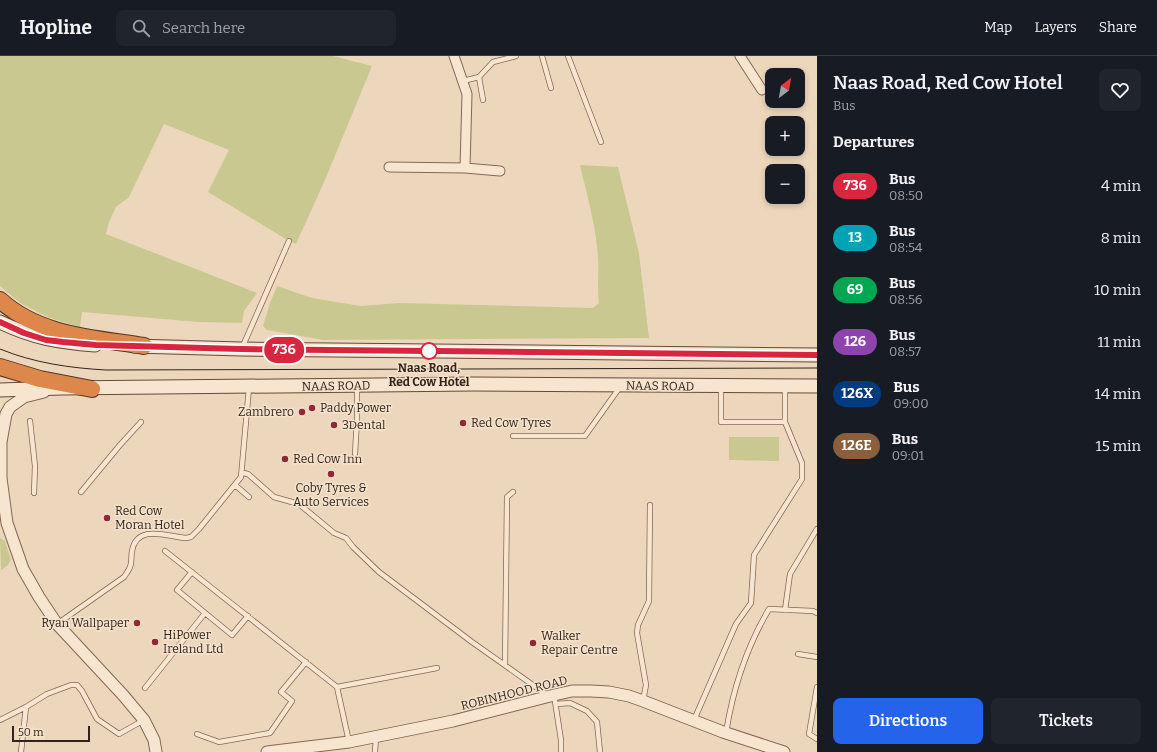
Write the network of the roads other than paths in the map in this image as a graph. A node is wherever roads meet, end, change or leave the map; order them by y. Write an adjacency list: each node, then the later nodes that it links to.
1 (454, 56): 7 (street)
2 (516, 56): 6 (lane)
3 (542, 56): 8 (lane)
4 (568, 56): 11 (lane)
5 (740, 56): 9 (street)
6 (479, 77): 7 (lane); 10 (lane)
7 (463, 81): 13 (street)
8 (551, 88)
9 (762, 90)
10 (483, 100)
11 (601, 142)
12 (389, 167): 13 (street)
13 (465, 168): 14 (street)
14 (500, 171)
15 (289, 241): 19 (lane)
16 (0, 300): 18 (highway)
17 (0, 322): 18 (main road)
18 (144, 346): 19 (main road)
19 (241, 349): 20 (main road)
20 (817, 355)
21 (0, 367): 29 (highway)
22 (621, 385): 23 (main road, NAAS ROAD); 24 (main road, NAAS ROAD); 34 (lane)
23 (357, 386): 27 (main road, NAAS ROAD); 36 (lane)
24 (721, 386): 25 (main road, NAAS ROAD); 33 (lane)
25 (786, 386): 26 (main road, NAAS ROAD); 33 (lane)
26 (817, 386)
27 (249, 387): 29 (main road, NAAS ROAD); 37 (lane)
28 (61, 388): 29 (main road, NAAS ROAD); 30 (main road, NAAS ROAD); 35 (street)
29 (92, 388)
30 (0, 390)
31 (30, 421): 41 (lane)
32 (141, 422): 39 (lane)
33 (784, 422): 66 (lane)
34 (513, 436)
35 (0, 441): 44 (street)
36 (354, 454)
37 (243, 473): 38 (lane); 56 (lane)
38 (235, 485): 42 (lane); 52 (lane)
39 (81, 492)
40 (513, 492): 56 (lane)
41 (34, 493)
42 (249, 497)
43 (650, 505): 62 (lane)
44 (3, 523): 52 (street)
45 (817, 530): 48 (lane)
46 (165, 551): 47 (lane)
47 (192, 572): 49 (lane); 51 (lane)
48 (785, 610): 50 (lane); 67 (lane)
49 (205, 613): 51 (lane); 60 (lane)
50 (817, 613)
51 (248, 616): 55 (lane)
52 (57, 624): 65 (street)
53 (798, 654): 54 (lane)
54 (817, 657)
55 (306, 662): 58 (lane); 68 (lane)
56 (506, 665): 61 (lane)
57 (437, 668): 58 (lane)
58 (337, 687): 71 (lane)
59 (817, 687): 70 (lane)
60 (145, 688)
61 (553, 698): 62 (street, ROBINHOOD ROAD); 69 (street, ROBINHOOD ROAD); 76 (lane); 77 (lane)
62 (643, 701): 66 (street, ROBINHOOD ROAD)
63 (26, 707): 64 (lane); 65 (lane); 72 (lane)
64 (0, 720)
65 (144, 720): 73 (street)
66 (694, 720): 67 (street, ROBINHOOD ROAD)
67 (726, 733): 78 (street, ROBINHOOD ROAD)
68 (197, 734)
69 (376, 737): 71 (street, ROBINHOOD ROAD); 75 (lane)
70 (817, 739)
71 (349, 742): 74 (street, ROBINHOOD ROAD)
72 (21, 752)
73 (156, 752)
74 (267, 752)
75 (375, 752)
76 (561, 752)
77 (600, 752)
78 (784, 752)

